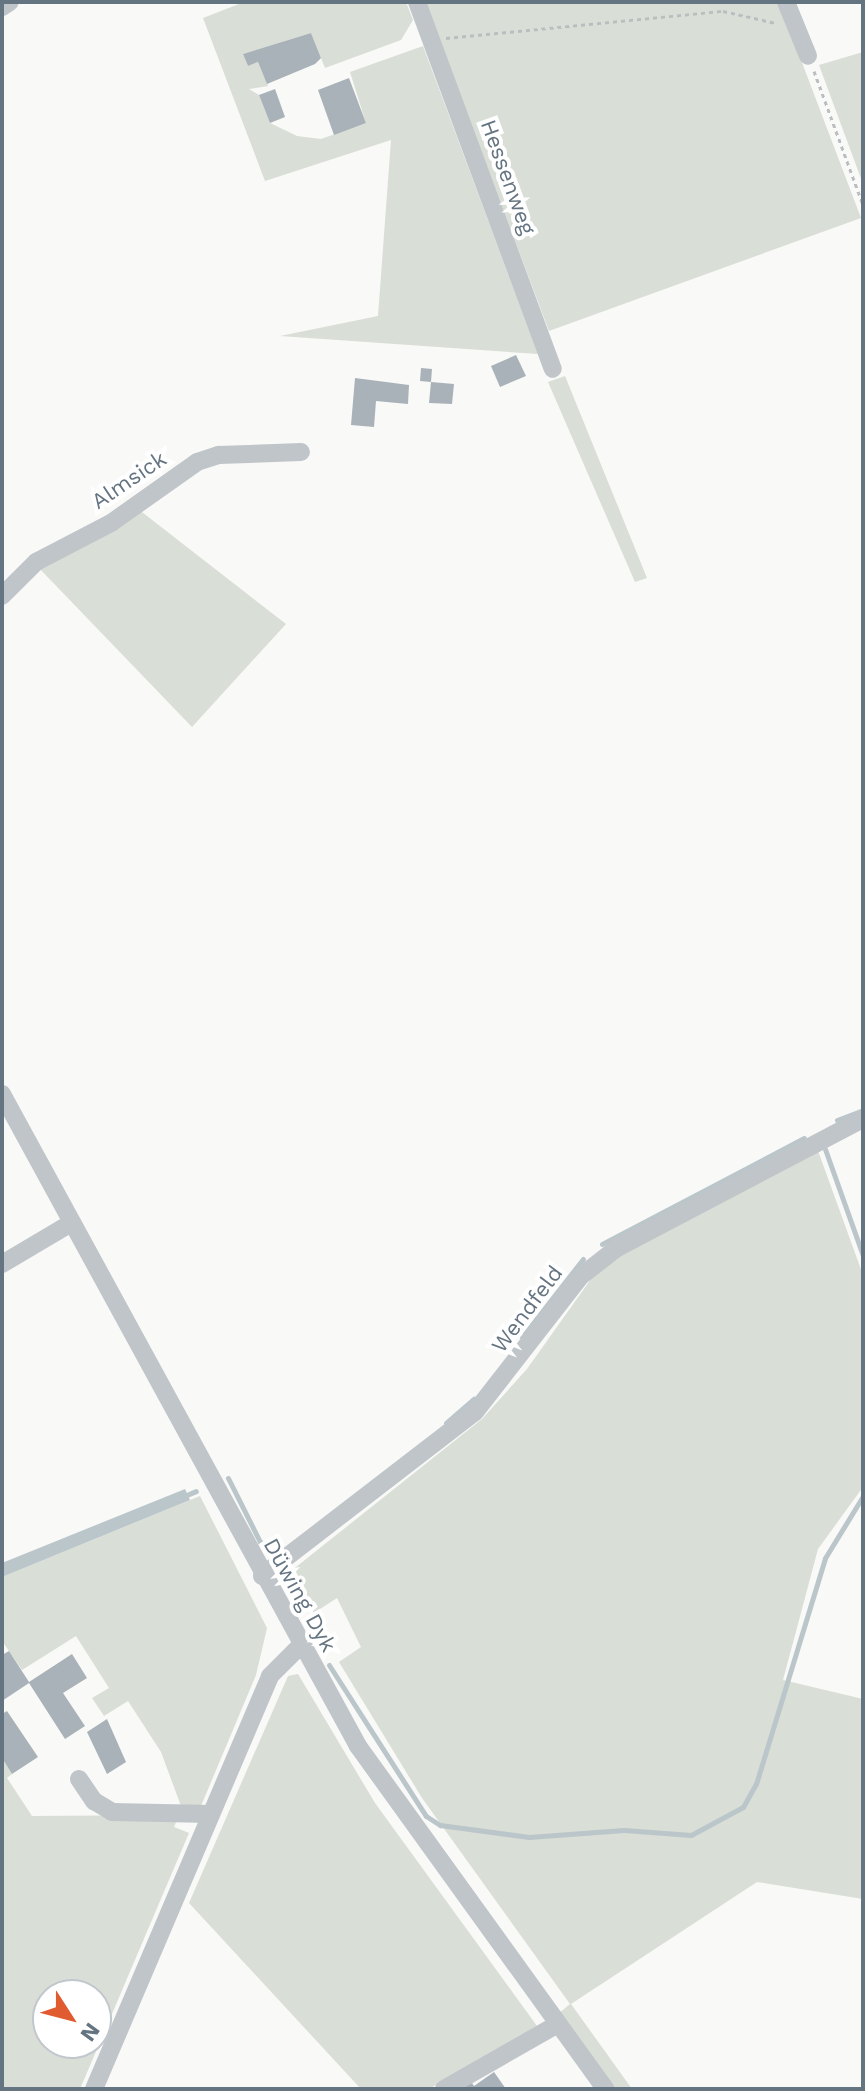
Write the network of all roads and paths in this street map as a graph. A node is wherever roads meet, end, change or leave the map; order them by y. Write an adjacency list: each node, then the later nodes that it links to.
1 (10, 2): 4 (street)
2 (417, 2): 6 (street, Hessenweg)
3 (786, 2): 5 (street)
4 (2, 7)
5 (795, 27): 6 (path); 7 (street)
6 (431, 39): 9 (street, Hessenweg)
7 (808, 56): 8 (path)
8 (863, 205)
9 (553, 369)
10 (301, 452): 11 (street, Almsick)
11 (2, 596)
12 (2, 1094): 14 (street, Düwing Dyk)
13 (863, 1119): 16 (street, Wendfeld)
14 (71, 1223): 15 (street); 16 (street, Düwing Dyk)
15 (2, 1264)
16 (262, 1576): 17 (street, Düwing Dyk)
17 (300, 1646): 19 (street); 20 (street, Düwing Dyk)
18 (79, 1779): 19 (street)
19 (211, 1814): 21 (street)
20 (558, 2024): 22 (street); 23 (street, Düwing Dyk)
21 (94, 2089)
22 (444, 2089)
23 (605, 2089)

